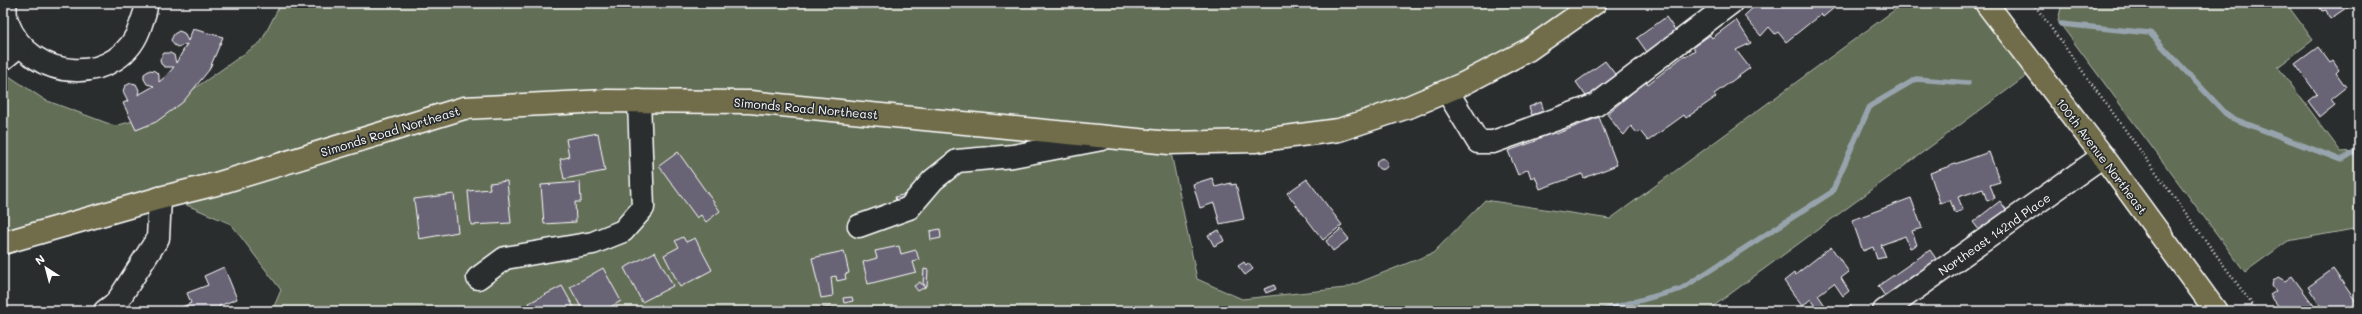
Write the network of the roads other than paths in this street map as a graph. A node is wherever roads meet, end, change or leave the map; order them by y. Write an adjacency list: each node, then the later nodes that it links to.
1 (5, 3): 6 (street)
2 (146, 3): 6 (street)
3 (1595, 3): 8 (main road, Simonds Road Northeast)
4 (1731, 3): 8 (street)
5 (1986, 3): 11 (main road, 100th Avenue Northeast)
6 (20, 45): 7 (street)
7 (3, 59)
8 (1447, 91): 10 (main road, Simonds Road Northeast)
9 (639, 101): 10 (main road, Simonds Road Northeast); 12 (main road, Simonds Road Northeast); 15 (street)
10 (1109, 137): 13 (street)
11 (2103, 156): 17 (street, Northeast 142nd Place); 18 (main road, 100th Avenue Northeast)
12 (160, 198): 14 (main road, Simonds Road Northeast); 16 (street)
13 (859, 226)
14 (3, 243)
15 (478, 278)
16 (105, 311)
17 (1884, 311)
18 (2216, 311)

